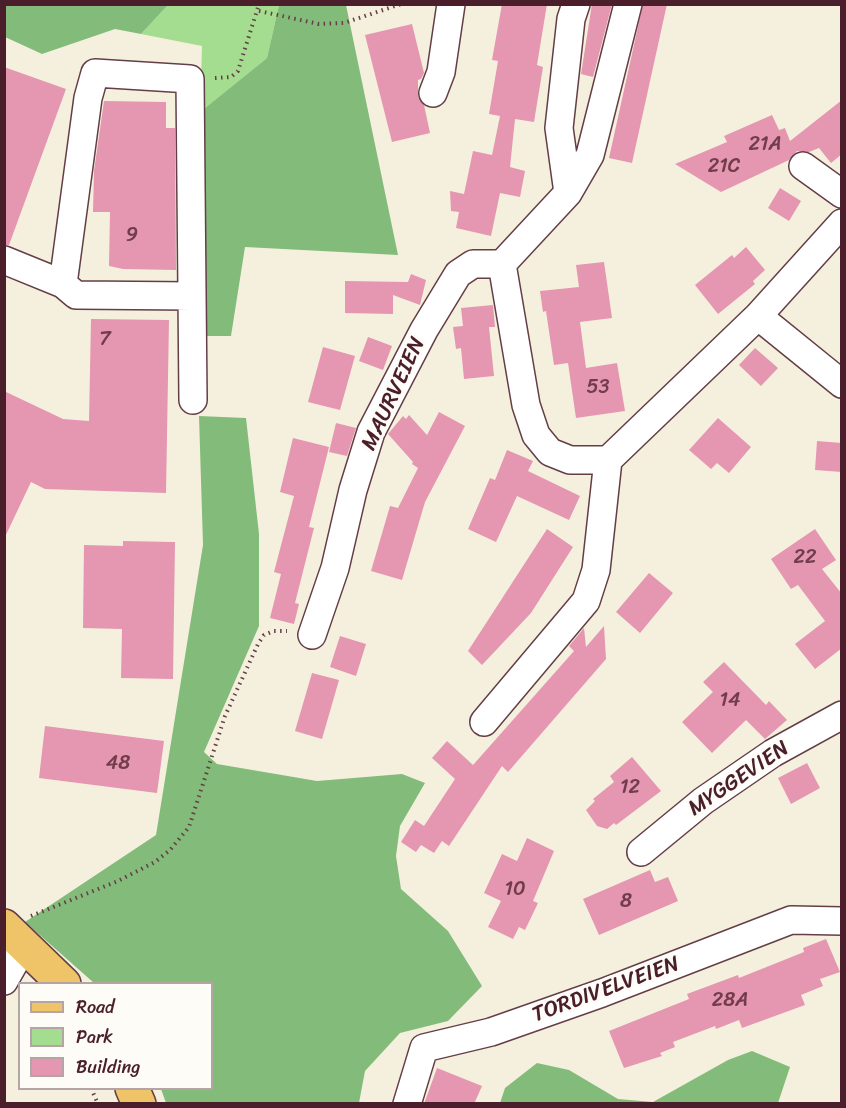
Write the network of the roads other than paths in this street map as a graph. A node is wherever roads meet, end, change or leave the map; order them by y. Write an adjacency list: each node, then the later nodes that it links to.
1 (451, 4): 4 (street)
2 (576, 4): 6 (street)
3 (628, 4): 6 (street)
4 (433, 93)
5 (803, 166): 7 (street)
6 (568, 193): 10 (street)
7 (842, 194)
8 (842, 223): 13 (street)
9 (4, 260): 11 (street)
10 (502, 264): 16 (street); 17 (street, MAURVEIEN)
11 (63, 284): 12 (street); 12 (street)
12 (192, 296): 15 (street)
13 (758, 316): 14 (street); 16 (street)
14 (842, 384)
15 (193, 400)
16 (608, 460): 19 (street)
17 (312, 635)
18 (842, 715): 20 (street, MYGGEVIEN)
19 (484, 722)
20 (641, 852)
21 (842, 921): 27 (street, TORDIVELVEIEN)
22 (19, 929): 23 (street); 24 (main road)
23 (4, 981)
24 (62, 982)
25 (132, 1090): 26 (main road)
26 (139, 1104)
27 (407, 1104)

